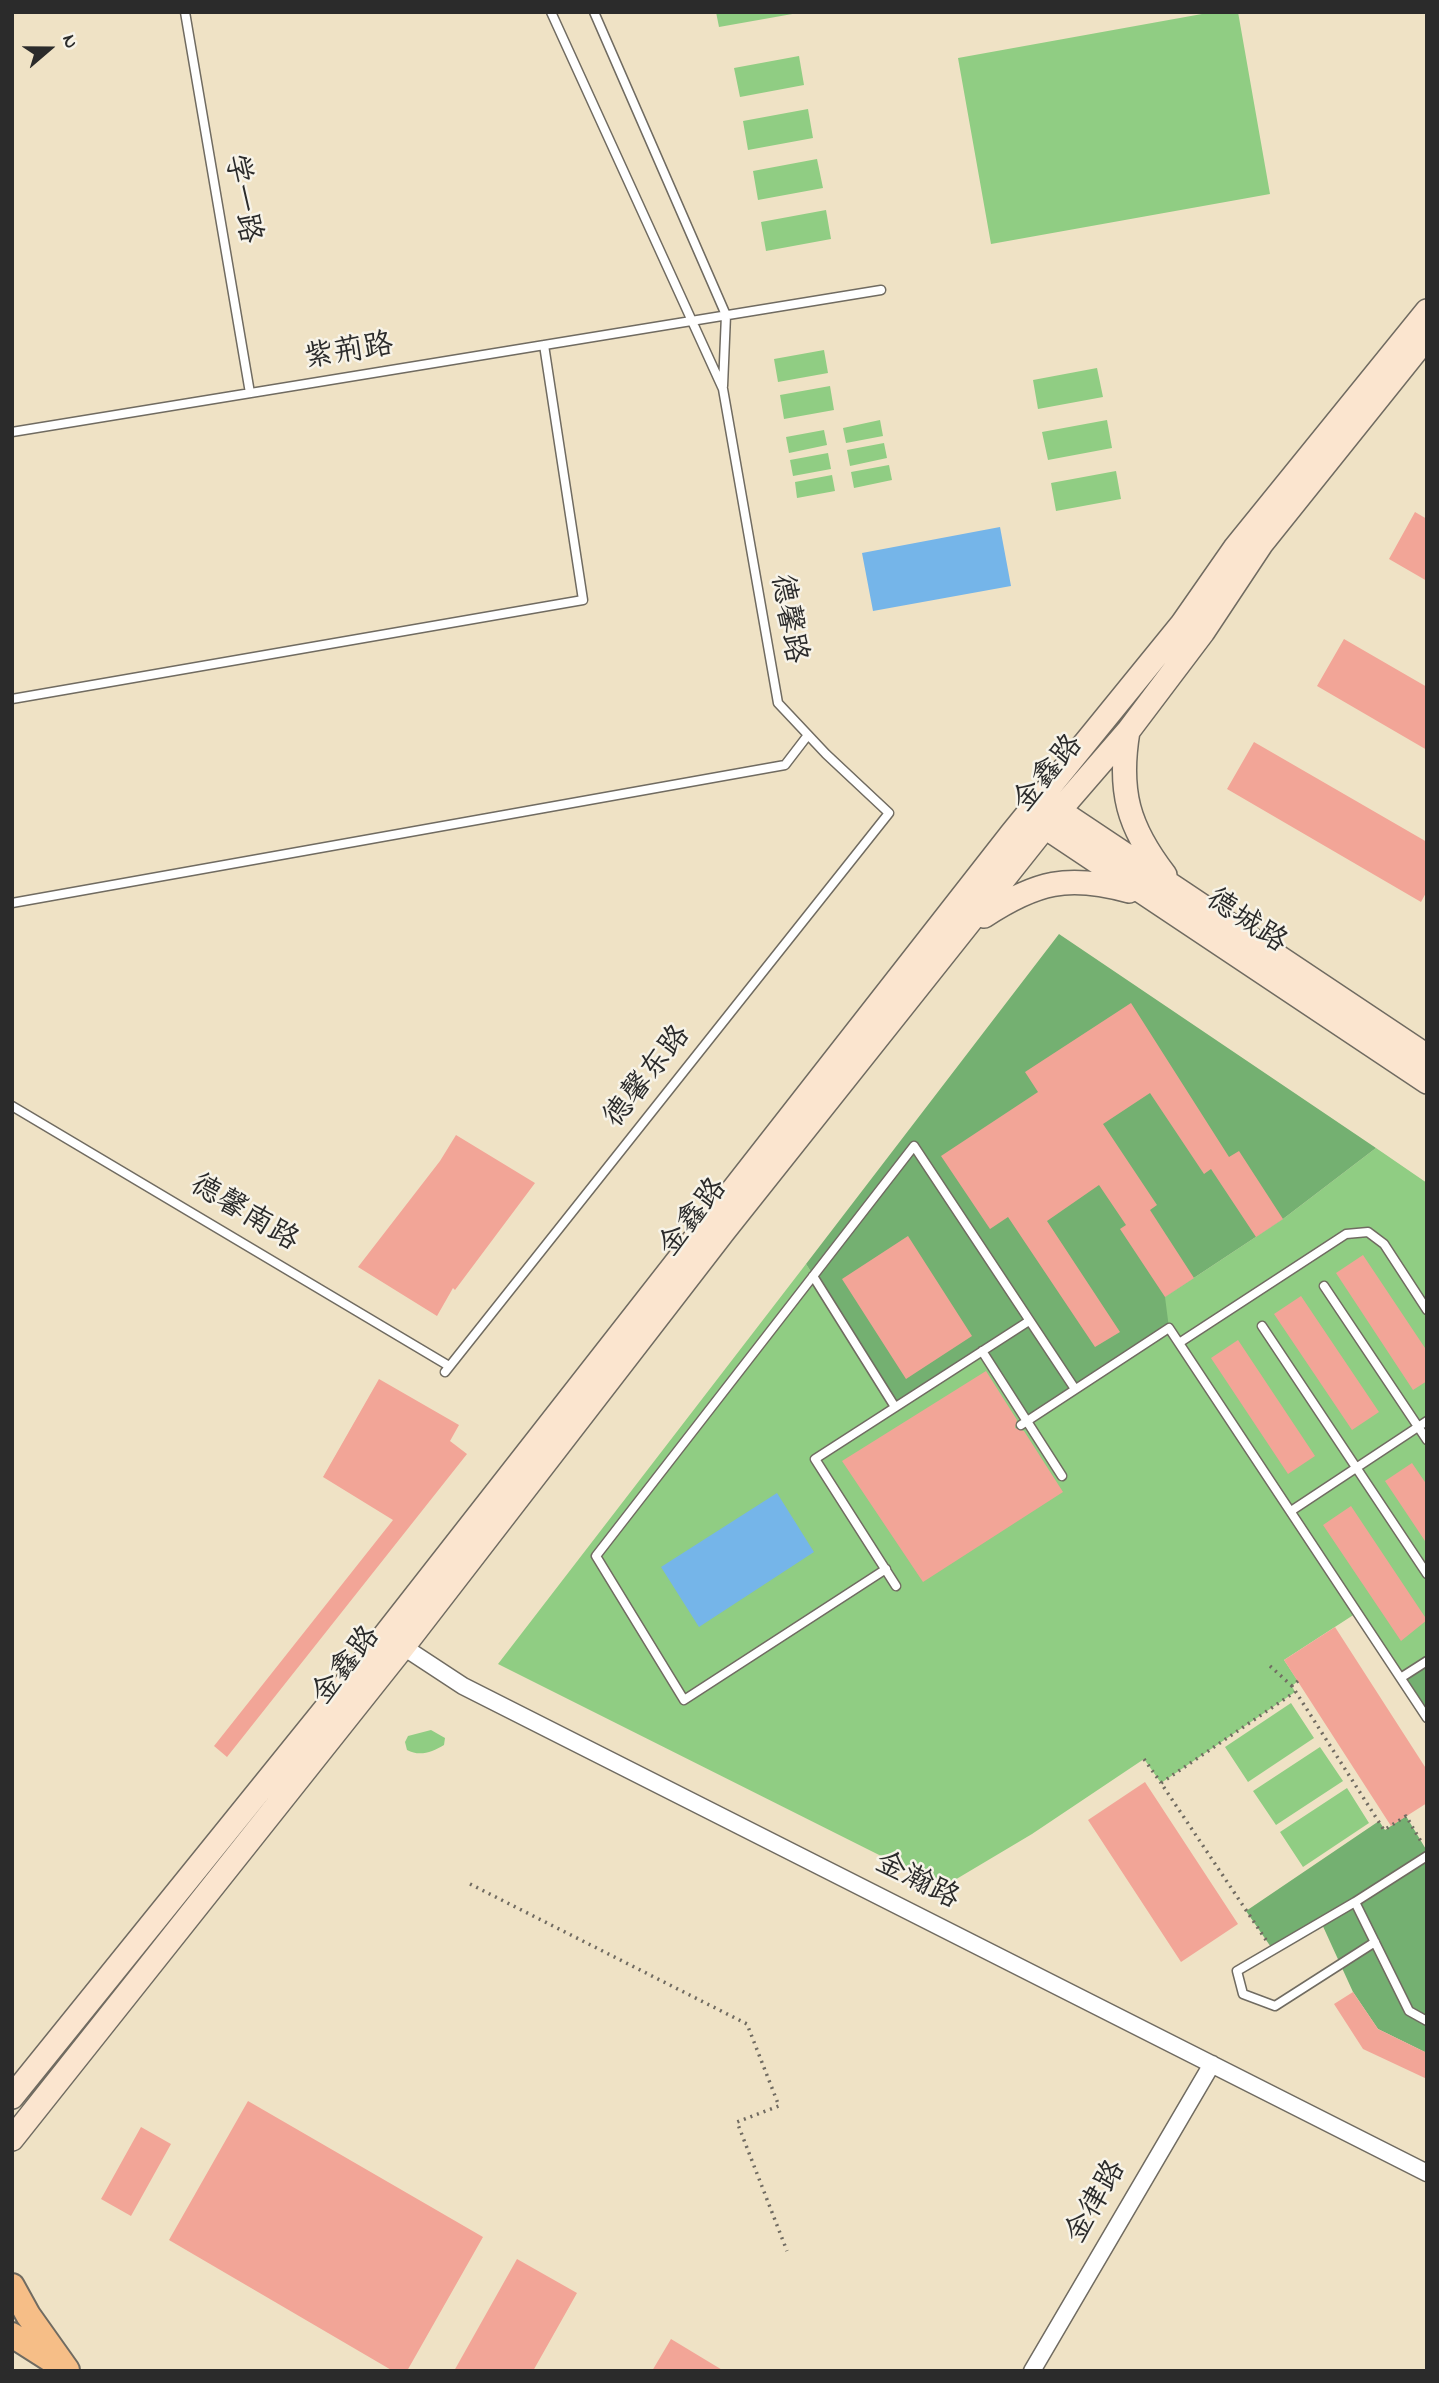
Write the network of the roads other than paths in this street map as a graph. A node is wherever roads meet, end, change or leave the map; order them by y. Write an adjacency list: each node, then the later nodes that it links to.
1 (186, 12): 11 (lane, 学一路)
2 (551, 12): 7 (lane, 德馨路)
3 (594, 12): 6 (lane, 德馨路)
4 (881, 290): 6 (lane, 紫荊路)
5 (1427, 311): 17 (street, 金鑫路)
6 (726, 315): 7 (lane, 紫荊路); 10 (lane, 德馨路)
7 (693, 320): 9 (lane, 紫荊路); 10 (lane, 德馨路)
8 (1427, 337): 14 (street, 金鑫路)
9 (544, 345): 11 (lane, 紫荊路); 13 (lane)
10 (723, 389): 15 (lane, 德馨路)
11 (250, 393): 12 (lane, 紫荊路)
12 (12, 432)
13 (12, 699)
14 (1129, 730): 17 (street, 金鑫路); 18 (street)
15 (808, 735): 16 (lane, 德馨路); 20 (lane)
16 (889, 813): 32 (lane, 德馨东路)
17 (1044, 813): 18 (street, 德城路); 19 (street, 德城路); 21 (street, 金鑫路); 45 (street, 金鑫路)
18 (1178, 891): 22 (street, 德城路)
19 (1149, 897): 21 (street); 23 (street, 德城路)
20 (12, 903)
21 (966, 928): 45 (street, 金鑫路)
22 (1427, 1056)
23 (1427, 1082)
24 (12, 1106): 32 (lane, 德馨南路)
25 (813, 1276): 28 (lane); 34 (lane); 42 (lane)
26 (1324, 1286): 37 (lane)
27 (1427, 1310): 30 (lane)
28 (1029, 1321): 31 (lane); 33 (lane)
29 (1262, 1326): 39 (lane)
30 (1179, 1343): 33 (lane); 41 (lane)
31 (982, 1352): 34 (lane); 36 (lane)
32 (447, 1369)
33 (1075, 1389): 36 (lane)
34 (895, 1407): 42 (lane)
35 (1427, 1421): 37 (lane)
36 (1023, 1423): 40 (lane)
37 (1418, 1427): 38 (lane); 39 (lane)
38 (1427, 1440)
39 (1356, 1468): 41 (lane); 43 (lane)
40 (1062, 1476)
41 (1291, 1511): 47 (lane)
42 (886, 1569): 44 (lane)
43 (1427, 1574)
44 (897, 1586)
45 (394, 1641): 53 (street, 金瀚路); 54 (street, 金鑫路); 55 (street, 金鑫路)
46 (1427, 1661): 47 (lane)
47 (1402, 1677): 48 (lane)
48 (1427, 1718)
49 (1427, 1853): 50 (lane)
50 (1355, 1902): 51 (lane); 51 (lane)
51 (1375, 1942): 52 (lane)
52 (1427, 2021)
53 (1212, 2064): 56 (street, 金瀚路); 60 (street, 金律路)
54 (12, 2097)
55 (12, 2139)
56 (1427, 2173)
57 (12, 2286): 59 (main road)
58 (12, 2335): 59 (main road)
59 (68, 2370)
60 (1032, 2371)

